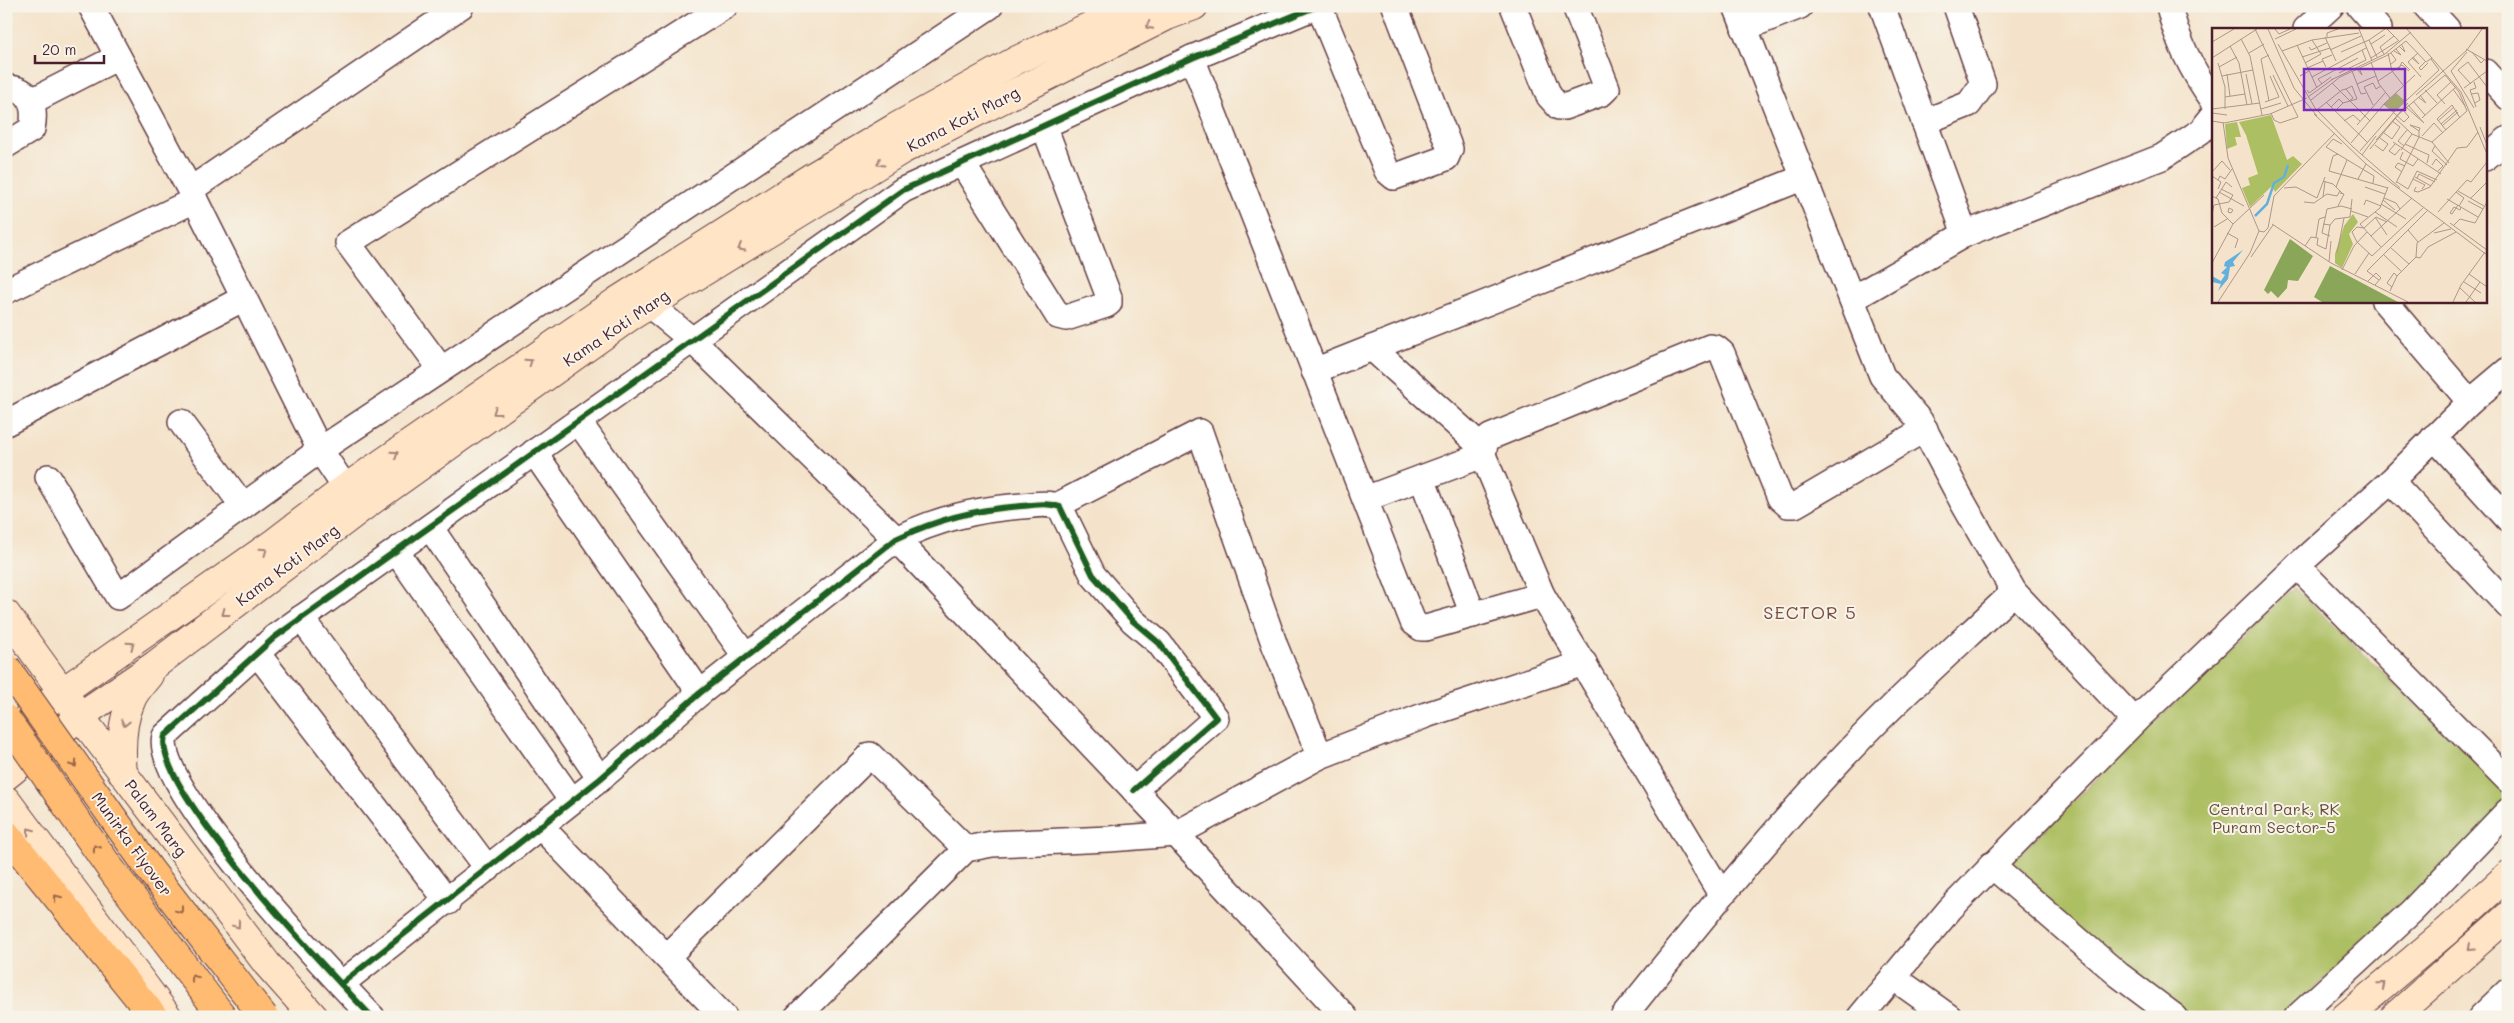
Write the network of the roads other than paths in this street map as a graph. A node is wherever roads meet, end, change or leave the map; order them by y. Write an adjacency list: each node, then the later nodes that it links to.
1 (91, 6): 22 (street)
2 (461, 6): 35 (street)
3 (725, 6): 44 (street)
4 (990, 6): 44 (street)
5 (1133, 6): 39 (street, Kama Koti Marg)
6 (1194, 6): 39 (street, Kama Koti Marg, one-way to 39)
7 (1318, 6): 8 (street); 23 (street)
8 (1395, 6)
9 (1513, 6): 10 (street)
10 (1575, 6)
11 (1800, 6): 18 (street)
12 (1882, 6): 30 (street)
13 (1956, 6): 30 (street)
14 (2169, 6): 27 (street)
15 (2331, 6): 19 (street)
16 (2359, 6): 20 (street)
17 (2426, 6): 21 (street)
18 (1740, 17): 34 (street)
19 (2307, 28)
20 (2378, 28)
21 (2445, 28)
22 (118, 57): 28 (street); 35 (street)
23 (1192, 58): 31 (street); 46 (street)
24 (2486, 73): 26 (street)
25 (6, 88): 28 (street)
26 (2508, 97)
27 (2212, 99)
28 (32, 101): 32 (street)
29 (2212, 117): 36 (street)
30 (1924, 122): 36 (street)
31 (1044, 126): 33 (street); 33 (street)
32 (6, 145)
33 (962, 163): 42 (street)
34 (1802, 178): 40 (street); 43 (street)
35 (192, 195): 37 (street); 38 (street)
36 (1965, 234): 40 (street)
37 (6, 291)
38 (244, 298): 50 (street); 53 (street)
39 (642, 298): 42 (street); 59 (street, Kama Koti Marg)
40 (1852, 299): 51 (street)
41 (2385, 302): 47 (street)
42 (692, 340): 48 (street); 65 (street)
43 (1372, 348): 46 (street); 55 (street)
44 (441, 369): 53 (street)
45 (2508, 370): 47 (street)
46 (1314, 371): 60 (street)
47 (2470, 402): 52 (street)
48 (578, 421): 54 (street); 76 (street)
49 (181, 422): 61 (street)
50 (6, 423)
51 (1926, 429): 55 (street); 68 (street)
52 (2434, 437): 58 (street); 63 (street)
53 (320, 450): 59 (street); 61 (street)
54 (534, 452): 64 (street); 82 (street)
55 (1484, 452): 57 (street); 69 (street)
56 (48, 477): 61 (street)
57 (1422, 478): 60 (street); 72 (street)
58 (2391, 481): 67 (street); 70 (street)
59 (353, 498): 78 (street, Kama Koti Marg, one-way to 59); 79 (street, Kama Koti Marg, one-way to 79)
60 (1365, 500): 72 (street)
61 (243, 506)
62 (1056, 506): 65 (street); 87 (street); 92 (street)
63 (2508, 519)
64 (430, 527): 66 (street); 90 (street)
65 (896, 539): 76 (street); 92 (street)
66 (396, 551): 73 (street); 94 (street)
67 (2297, 566): 85 (street); 91 (street)
68 (2014, 592): 85 (street); 103 (street)
69 (1542, 595): 72 (street); 77 (street)
70 (2508, 606)
71 (6, 614): 74 (street, Palam Marg)
72 (1473, 615)
73 (301, 618): 75 (street); 101 (street)
74 (30, 648): 78 (street); 81 (street, Palam Marg)
75 (257, 653): 104 (street); 108 (street)
76 (746, 658): 82 (street)
77 (1584, 663): 87 (street); 103 (street)
78 (104, 664): 81 (street, Kama Koti Marg)
79 (155, 666): 83 (street, Kama Koti Marg); 88 (street, one-way to 88)
80 (6, 667): 113 (main road, Munirka Flyover, one-way to 113, bridge)
81 (62, 692): 83 (street, Palam Marg); 86 (street, Kama Koti Marg)
82 (700, 693): 90 (street)
83 (80, 716): 88 (street, Palam Marg); 89 (street, Kama Koti Marg)
84 (6, 719): 112 (main road, Munirka Flyover, one-way to 84, bridge)
85 (2135, 721): 100 (street)
86 (6, 734)
87 (1320, 756): 98 (street)
88 (123, 774): 114 (street, Palam Marg, one-way to 114)
89 (6, 776)
90 (600, 778): 94 (street)
91 (2508, 780)
92 (1134, 790): 98 (street)
93 (6, 800): 111 (street, one-way to 93)
94 (572, 801): 96 (street)
95 (2508, 811): 123 (street)
96 (541, 826): 101 (street); 106 (street)
97 (6, 834): 110 (main road, one-way to 97)
98 (1176, 834): 99 (street); 118 (street)
99 (966, 849): 106 (street); 117 (street)
100 (1991, 865): 107 (street); 122 (street)
101 (488, 869): 104 (street)
102 (2508, 875): 124 (street, one-way to 102)
103 (1721, 894): 119 (street)
104 (448, 902): 108 (street)
105 (2508, 916): 125 (street, one-way to 125)
106 (667, 957): 116 (street)
107 (1893, 976): 120 (street); 121 (street)
108 (341, 984): 115 (street)
109 (2508, 991): 126 (street)
110 (154, 1017)
111 (168, 1017)
112 (223, 1017)
113 (264, 1017)
114 (314, 1017)
115 (372, 1017)
116 (724, 1017)
117 (797, 1017)
118 (1345, 1017)
119 (1623, 1017)
120 (1860, 1017)
121 (1949, 1017)
122 (2175, 1017)
123 (2297, 1017)
124 (2345, 1017)
125 (2394, 1017)
126 (2481, 1017)

